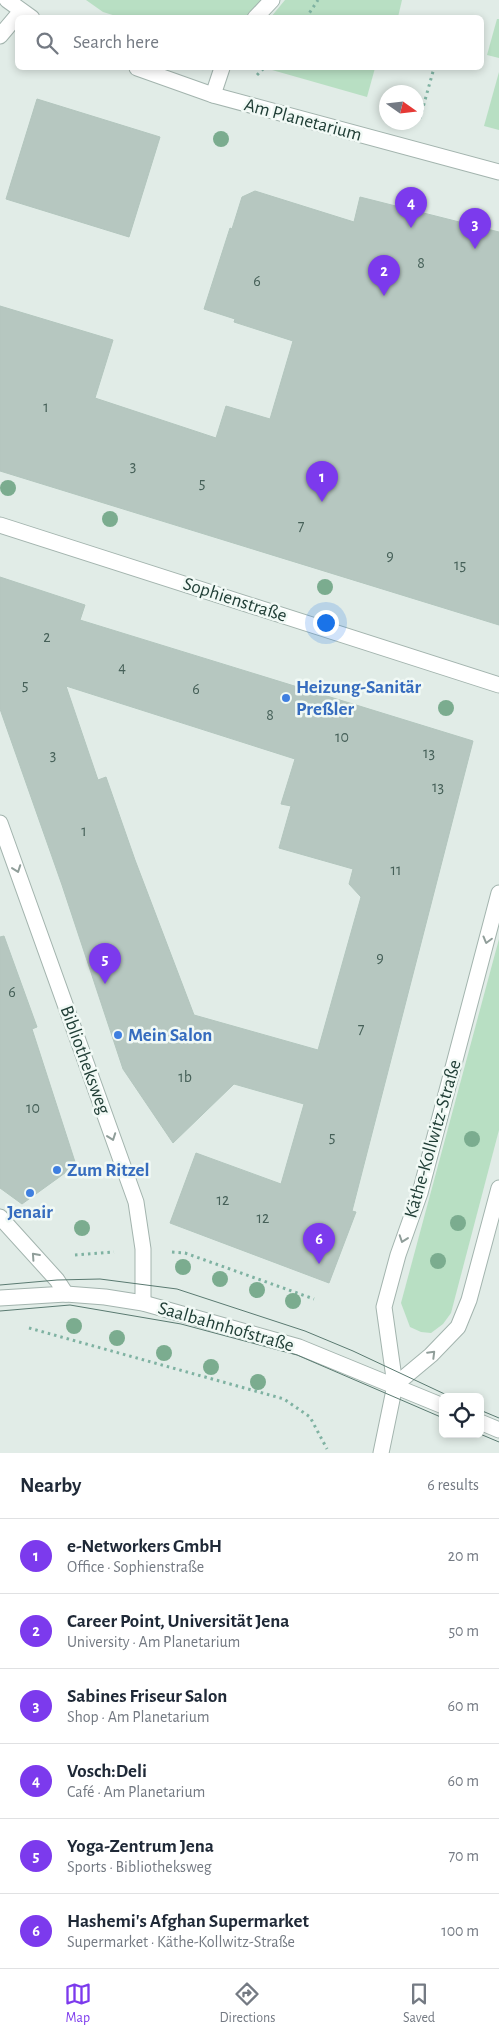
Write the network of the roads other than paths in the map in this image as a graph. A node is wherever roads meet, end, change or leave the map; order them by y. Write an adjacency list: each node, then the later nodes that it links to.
1 (7, 0): 3 (street)
2 (272, 0): 4 (street)
3 (26, 14)
4 (258, 15)
5 (15, 23): 6 (street)
6 (0, 36)
7 (143, 70): 9 (street, Am Planetarium)
8 (221, 70): 9 (street)
9 (213, 95): 10 (street, Am Planetarium)
10 (499, 172)
11 (0, 525): 12 (street, Sophienstraße)
12 (499, 685)
13 (0, 823): 19 (street, Bibliotheksweg, one-way to 19)
14 (499, 893): 20 (street, Käthe-Kollwitz-Straße, one-way to 20)
15 (499, 1188): 20 (street, one-way to 15)
16 (0, 1217): 17 (street, one-way to 16)
17 (66, 1294): 18 (street, Saalbahnhofstraße); 19 (street, Saalbahnhofstraße)
18 (0, 1298)
19 (143, 1303): 20 (street, Saalbahnhofstraße)
20 (395, 1385): 21 (street, Saalbahnhofstraße); 24 (street, Käthe-Kollwitz-Straße)
21 (439, 1404)
22 (484, 1424): 23 (street)
23 (499, 1430)
24 (381, 1453)

